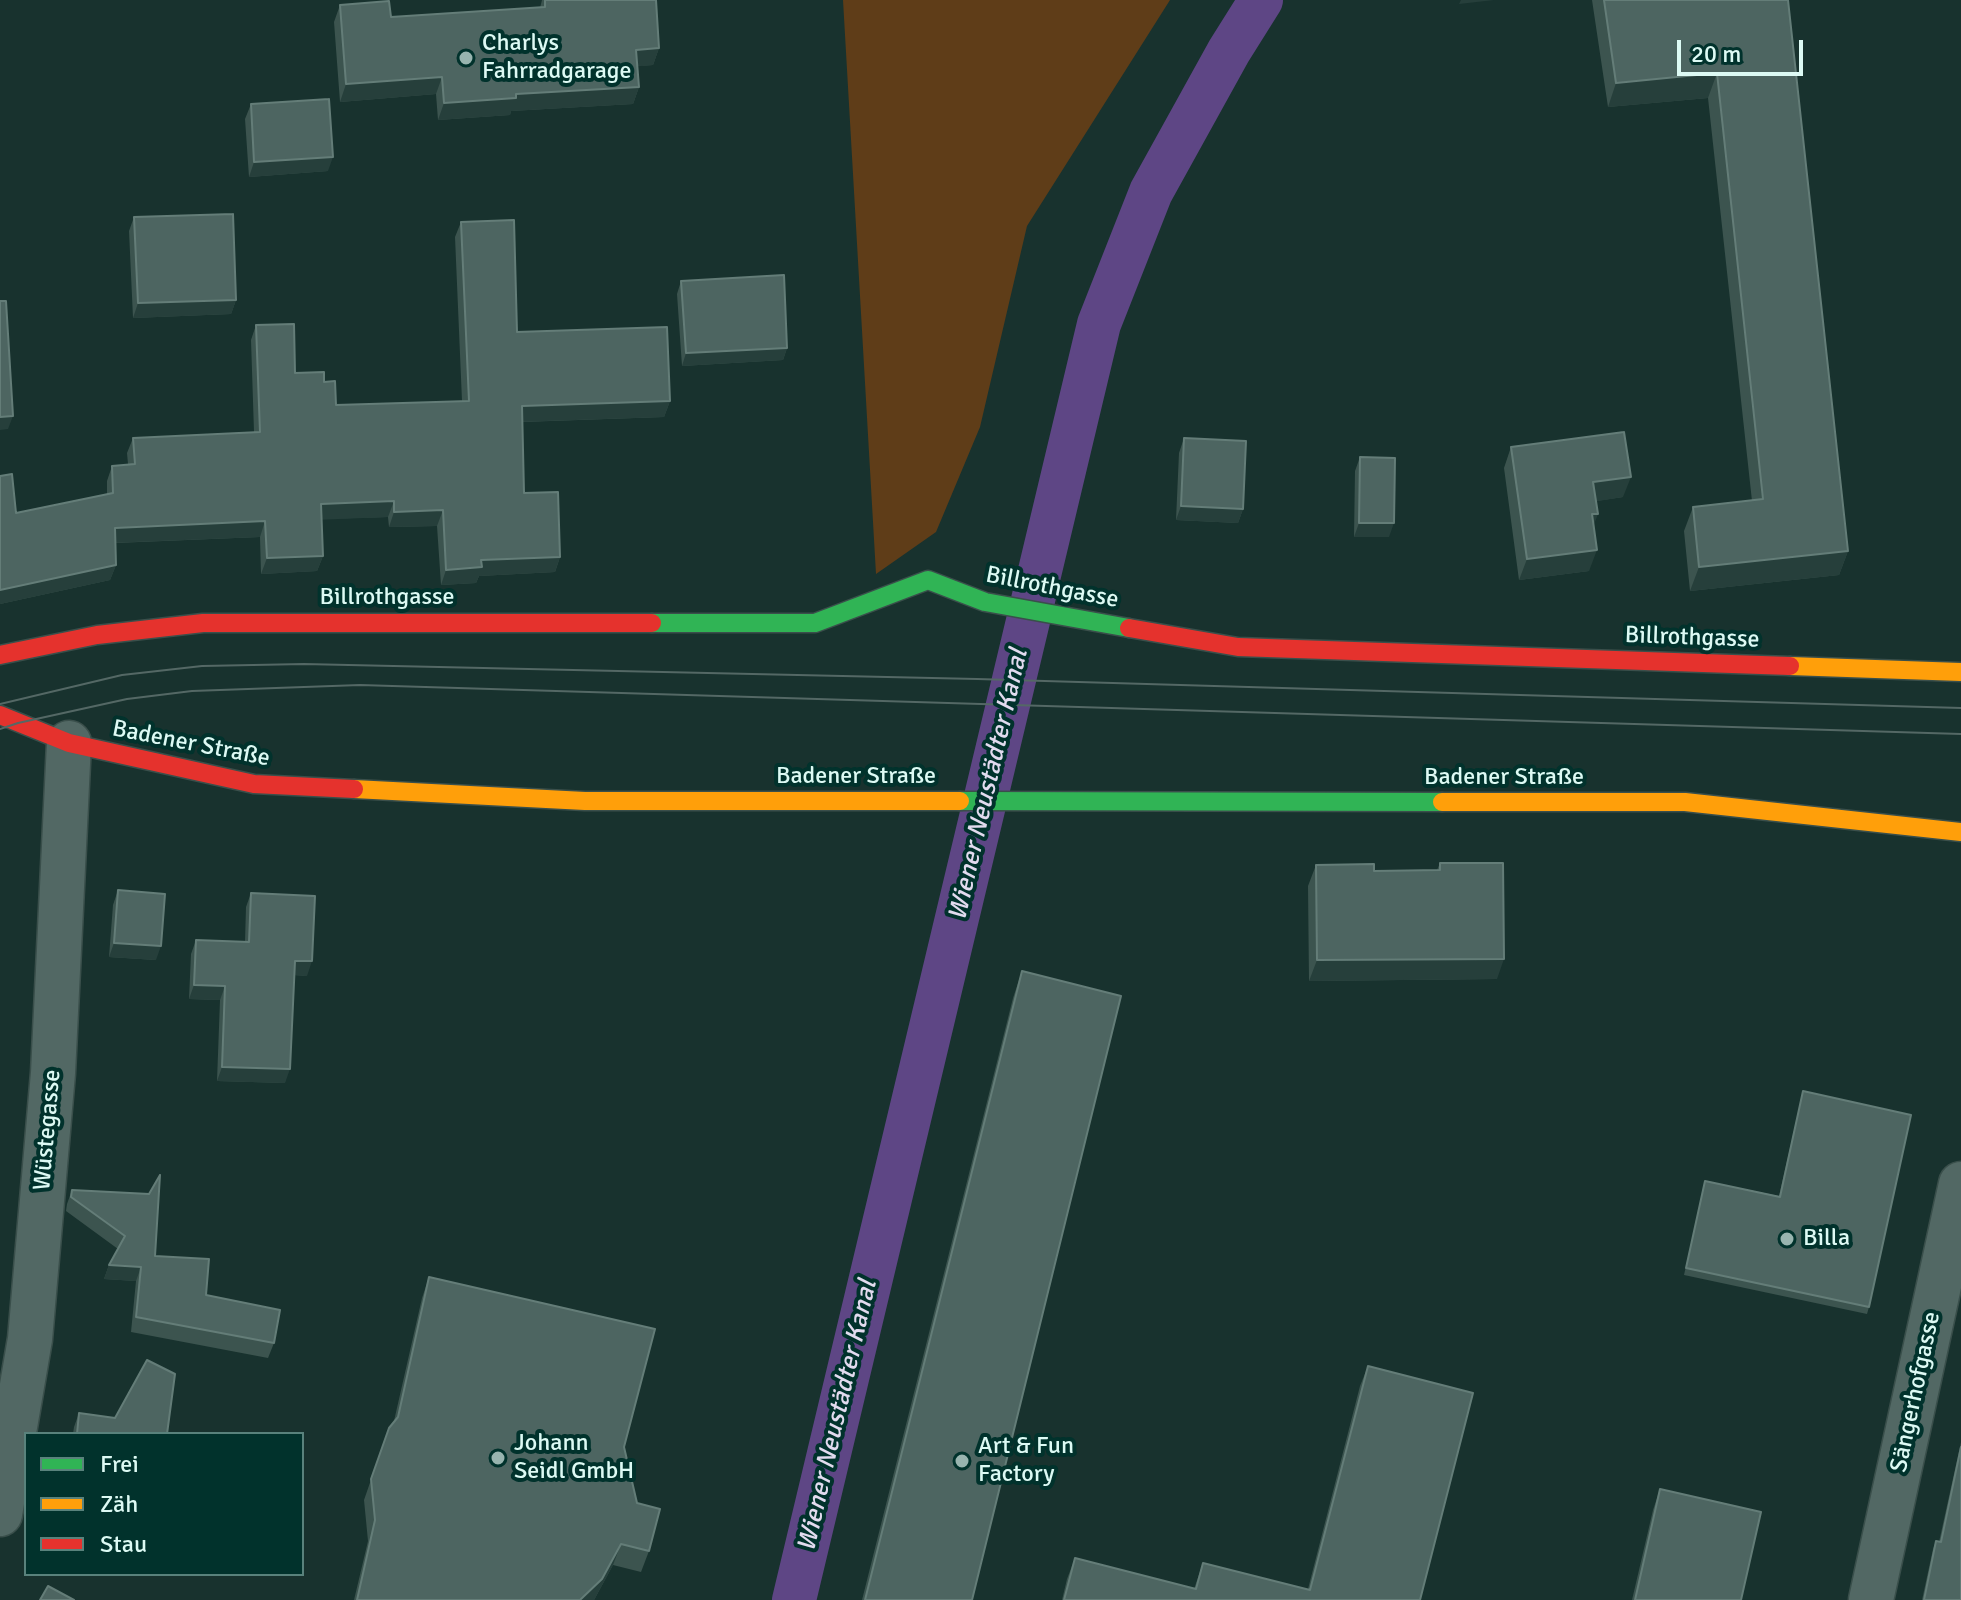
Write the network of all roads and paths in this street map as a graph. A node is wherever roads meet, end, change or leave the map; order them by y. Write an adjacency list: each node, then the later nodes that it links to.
1 (0, 655): 2 (street, Billrothgasse)
2 (1961, 672)
3 (0, 715): 4 (street, Badener Straße)
4 (69, 743): 5 (street, Badener Straße); 7 (street, Wüstegasse)
5 (1961, 832)
6 (1961, 1184): 8 (street, Sängerhofgasse)
7 (0, 1514)
8 (1871, 1600)

